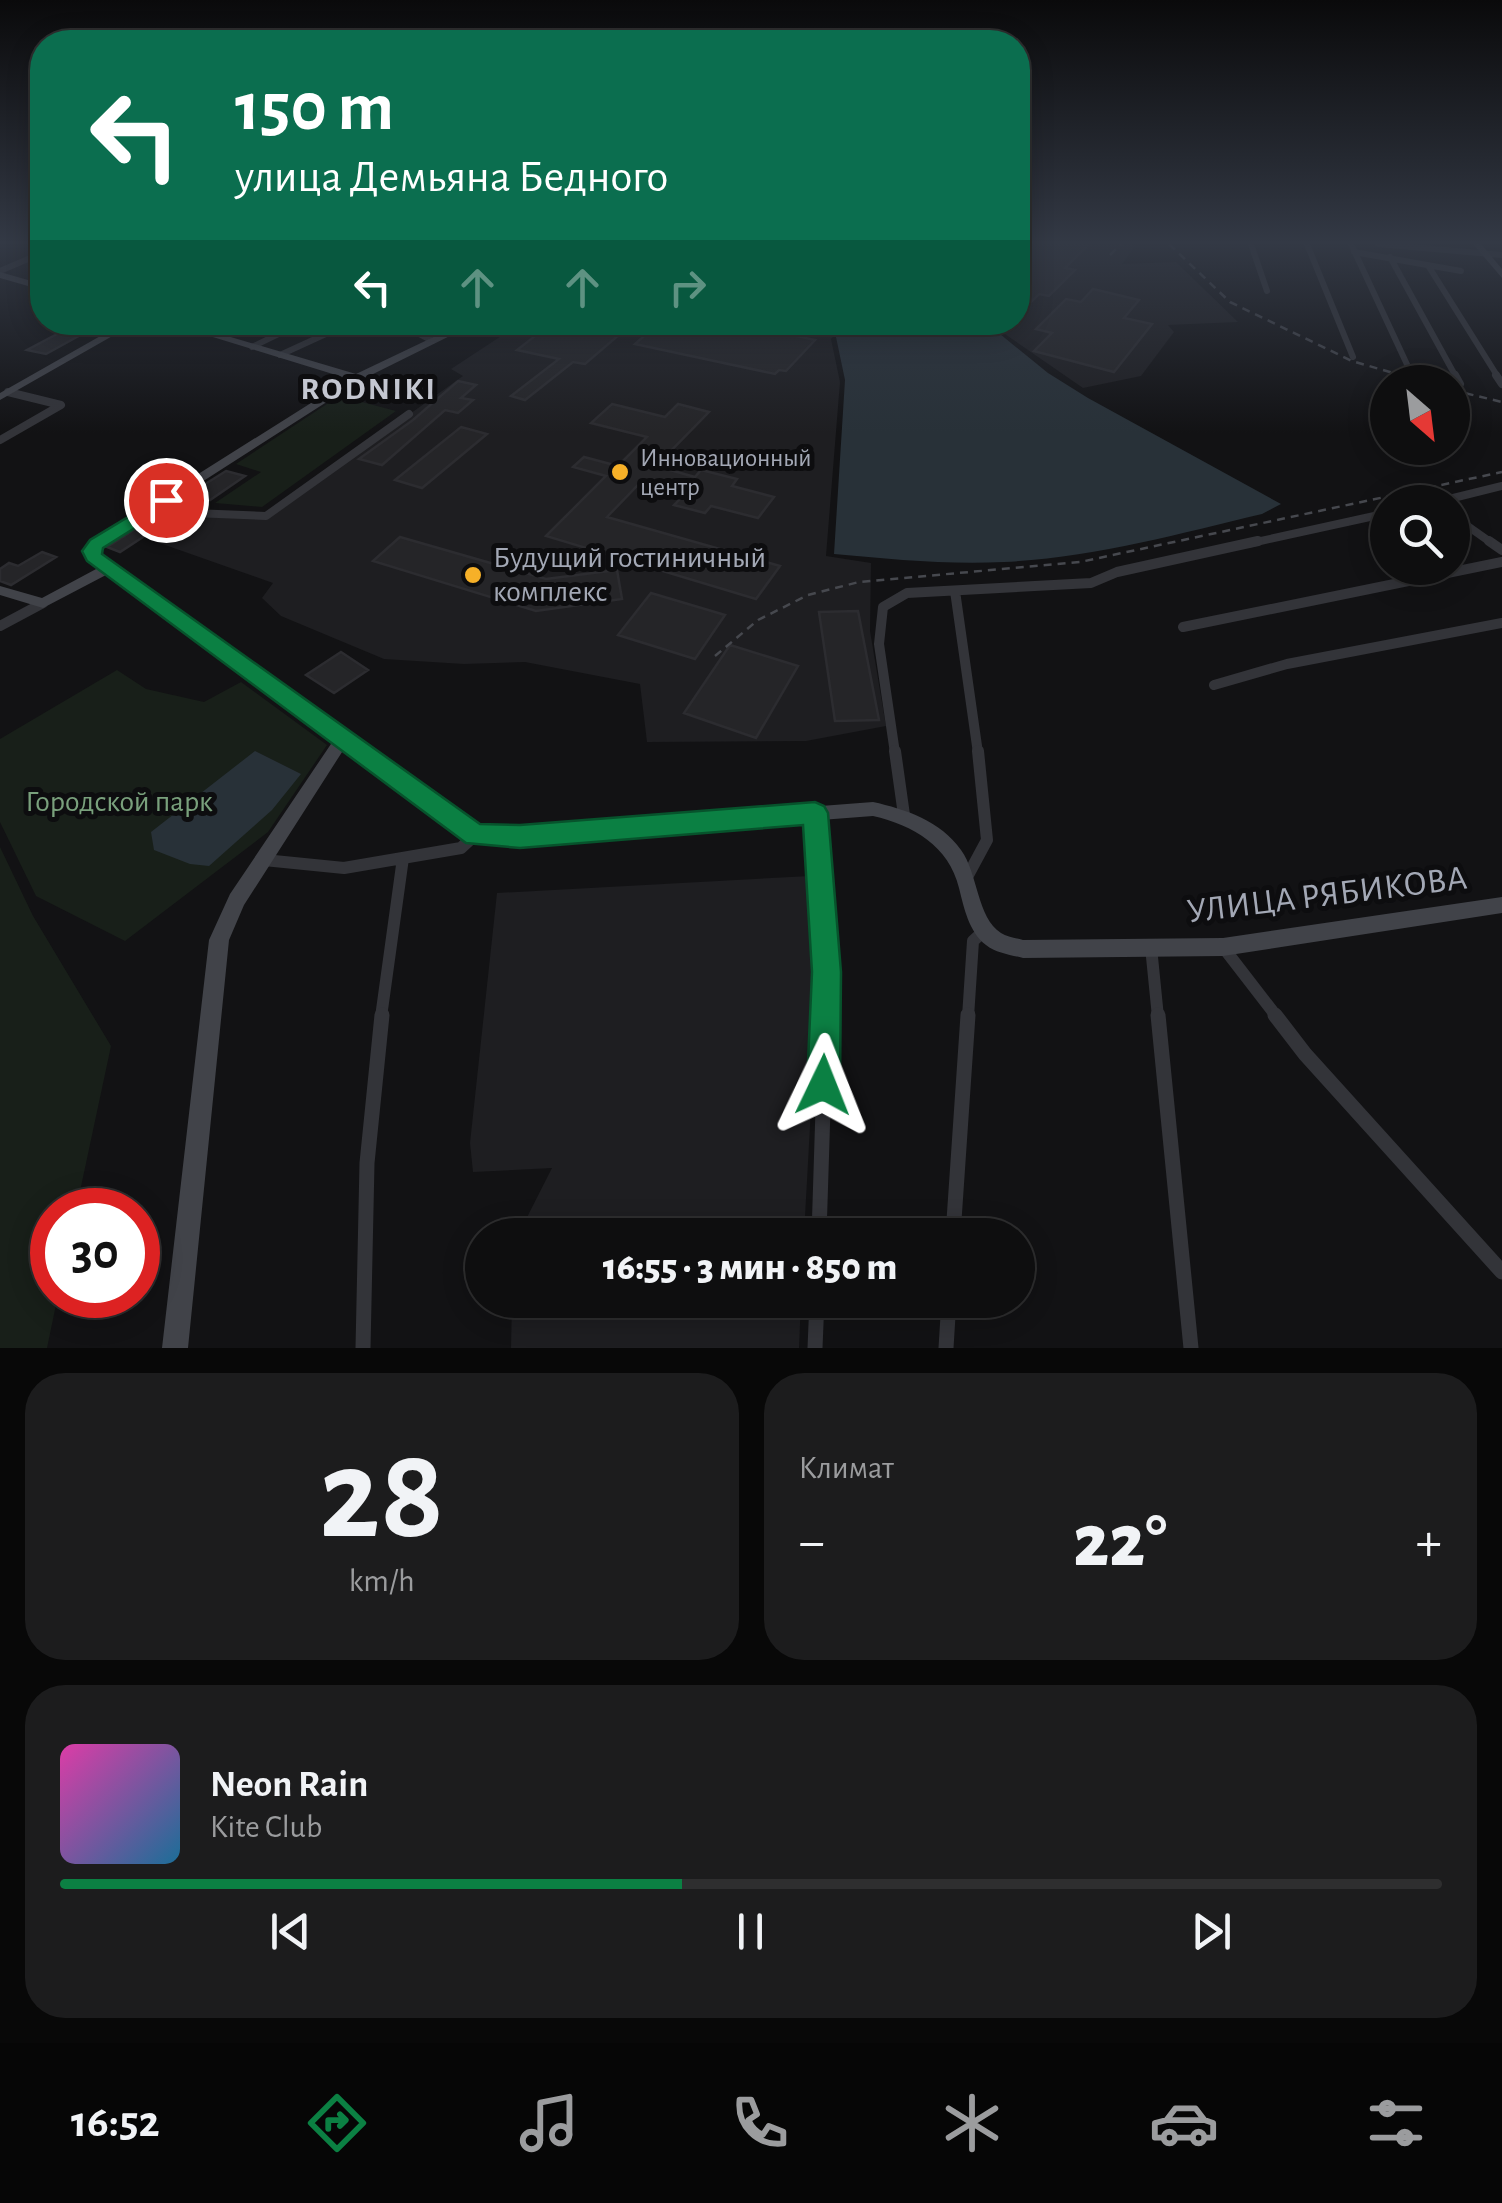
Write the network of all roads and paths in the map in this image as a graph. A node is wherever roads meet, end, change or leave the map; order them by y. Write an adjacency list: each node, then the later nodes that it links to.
1 (1332, 307): 14 (street)
2 (1380, 307): 15 (street)
3 (1418, 307): 16 (street)
4 (1454, 307): 18 (street)
5 (110, 335): 19 (main road)
6 (212, 335): 12 (main road)
7 (277, 335): 12 (street)
8 (324, 335): 13 (street)
9 (421, 335): 11 (street)
10 (442, 335): 11 (main road)
11 (430, 340): 17 (main road)
12 (252, 347): 13 (main road)
13 (280, 356): 17 (main road)
14 (1352, 358)
15 (1408, 365)
16 (1450, 365)
17 (357, 378): 24 (main road)
18 (1502, 384)
19 (4, 395): 21 (street)
20 (409, 414): 24 (street)
21 (0, 440)
22 (1502, 486): 23 (street)
23 (1470, 494)
24 (166, 500): 29 (main road)
25 (1370, 516): 31 (street)
26 (1470, 528): 27 (street)
27 (1502, 550)
28 (1502, 562): 35 (street)
29 (107, 569): 32 (main road); 37 (main road)
30 (0, 590): 32 (main road)
31 (955, 591): 39 (street); 43 (street)
32 (43, 603): 34 (street)
33 (1502, 623): 36 (street)
34 (0, 626)
35 (1183, 627)
36 (1214, 685)
37 (344, 738): 40 (main road); 42 (main road)
38 (815, 813): 39 (main road); 40 (main road); 48 (street)
39 (904, 815): 43 (main road)
40 (475, 835): 41 (street)
41 (403, 858): 42 (street); 54 (street)
42 (264, 860): 53 (main road)
43 (965, 880): 45 (main road)
44 (1502, 904): 46 (main road, УЛИЦА РЯБИКОВА)
45 (985, 930): 47 (main road, УЛИЦА РЯБИКОВА); 49 (street)
46 (1223, 946): 47 (main road, УЛИЦА РЯБИКОВА); 50 (street)
47 (1151, 948): 57 (street)
48 (819, 1218)
49 (954, 1218)
50 (1502, 1272)
51 (817, 1318): 55 (street)
52 (948, 1318): 56 (street)
53 (175, 1348)
54 (364, 1348)
55 (816, 1348)
56 (946, 1348)
57 (1192, 1348)

